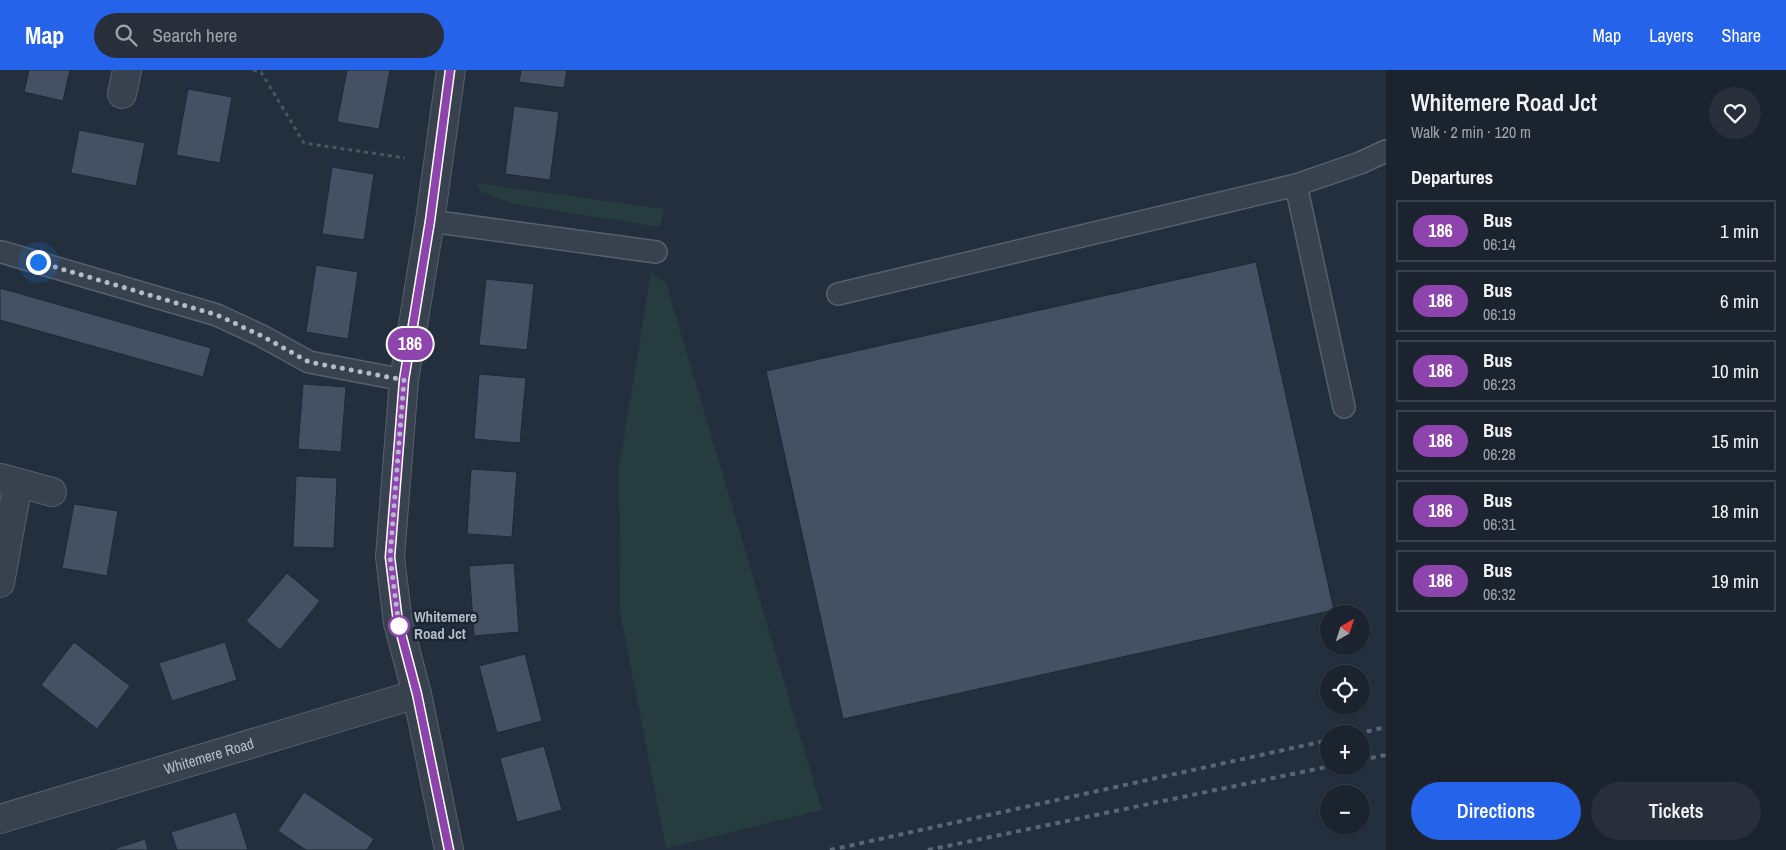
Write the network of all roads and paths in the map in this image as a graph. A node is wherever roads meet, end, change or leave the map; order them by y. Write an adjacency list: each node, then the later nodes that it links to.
1 (253, 70): 4 (path)
2 (450, 70): 4 (street)
3 (1386, 151): 5 (lane)
4 (438, 163): 6 (street)
5 (1296, 185): 9 (lane); 11 (lane)
6 (430, 221): 8 (lane); 10 (street)
7 (2, 252): 10 (lane)
8 (656, 252)
9 (838, 294)
10 (404, 380): 15 (street)
11 (1344, 406)
12 (9, 480): 13 (street); 14 (street)
13 (52, 492)
14 (0, 583)
15 (417, 694): 16 (street, Whitemere Road); 17 (street)
16 (0, 819)
17 (449, 850)

